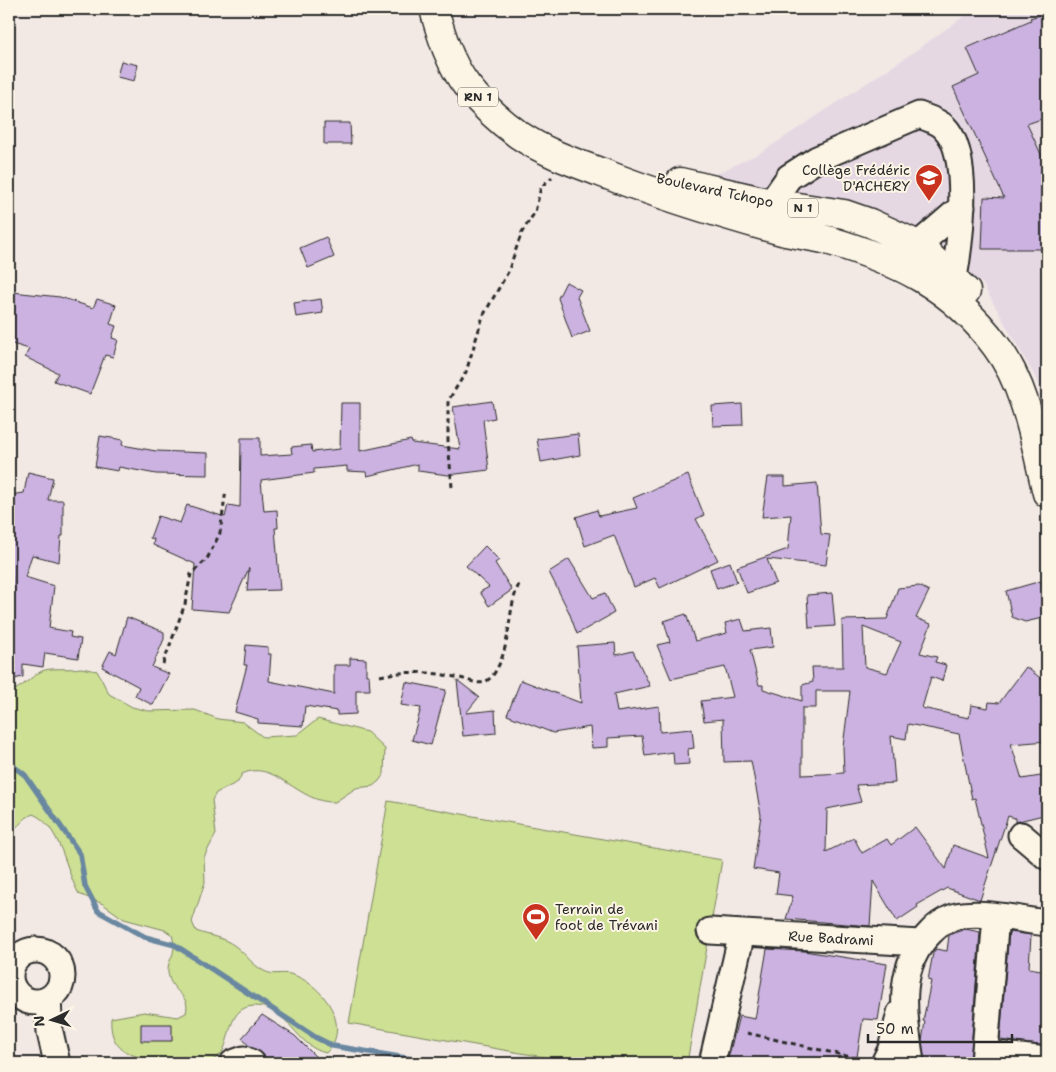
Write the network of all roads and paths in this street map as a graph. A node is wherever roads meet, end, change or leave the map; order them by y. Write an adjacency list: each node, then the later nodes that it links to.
1 (434, 9): 2 (main road, Boulevard Tchopo / RN 1)
2 (558, 156): 3 (main road, Boulevard Tchopo / N 1); 5 (main road, Boulevard Tchopo / N 1); 10 (path)
3 (771, 203): 4 (street); 5 (street); 7 (main road, Boulevard Tchopo / N 1)
4 (962, 207): 7 (street); 8 (street)
5 (784, 231): 6 (main road, Boulevard Tchopo / N 1)
6 (826, 240): 7 (main road); 9 (main road, Boulevard Tchopo / N 1)
7 (918, 245): 8 (main road, Boulevard Tchopo / N 1)
8 (954, 278): 9 (main road, Boulevard Tchopo / N 1)
9 (996, 345): 12 (main road, Boulevard Tchopo / N 1)
10 (452, 486)
11 (226, 490): 14 (path)
12 (1047, 493)
13 (520, 582): 15 (path)
14 (163, 664)
15 (380, 676)
16 (1021, 835): 17 (street)
17 (1047, 857)
18 (996, 916): 19 (street); 22 (street); 26 (street)
19 (1047, 923)
20 (710, 931): 21 (street, Rue Badrami)
21 (742, 933): 22 (street, Rue Badrami); 30 (street)
22 (920, 943): 24 (street)
23 (48, 1000): 29 (street)
24 (903, 1001): 28 (street); 31 (street)
25 (747, 1033): 28 (path)
26 (984, 1058): 27 (street)
27 (1047, 1060)
28 (875, 1062)
29 (58, 1063)
30 (712, 1063)
31 (911, 1063)

